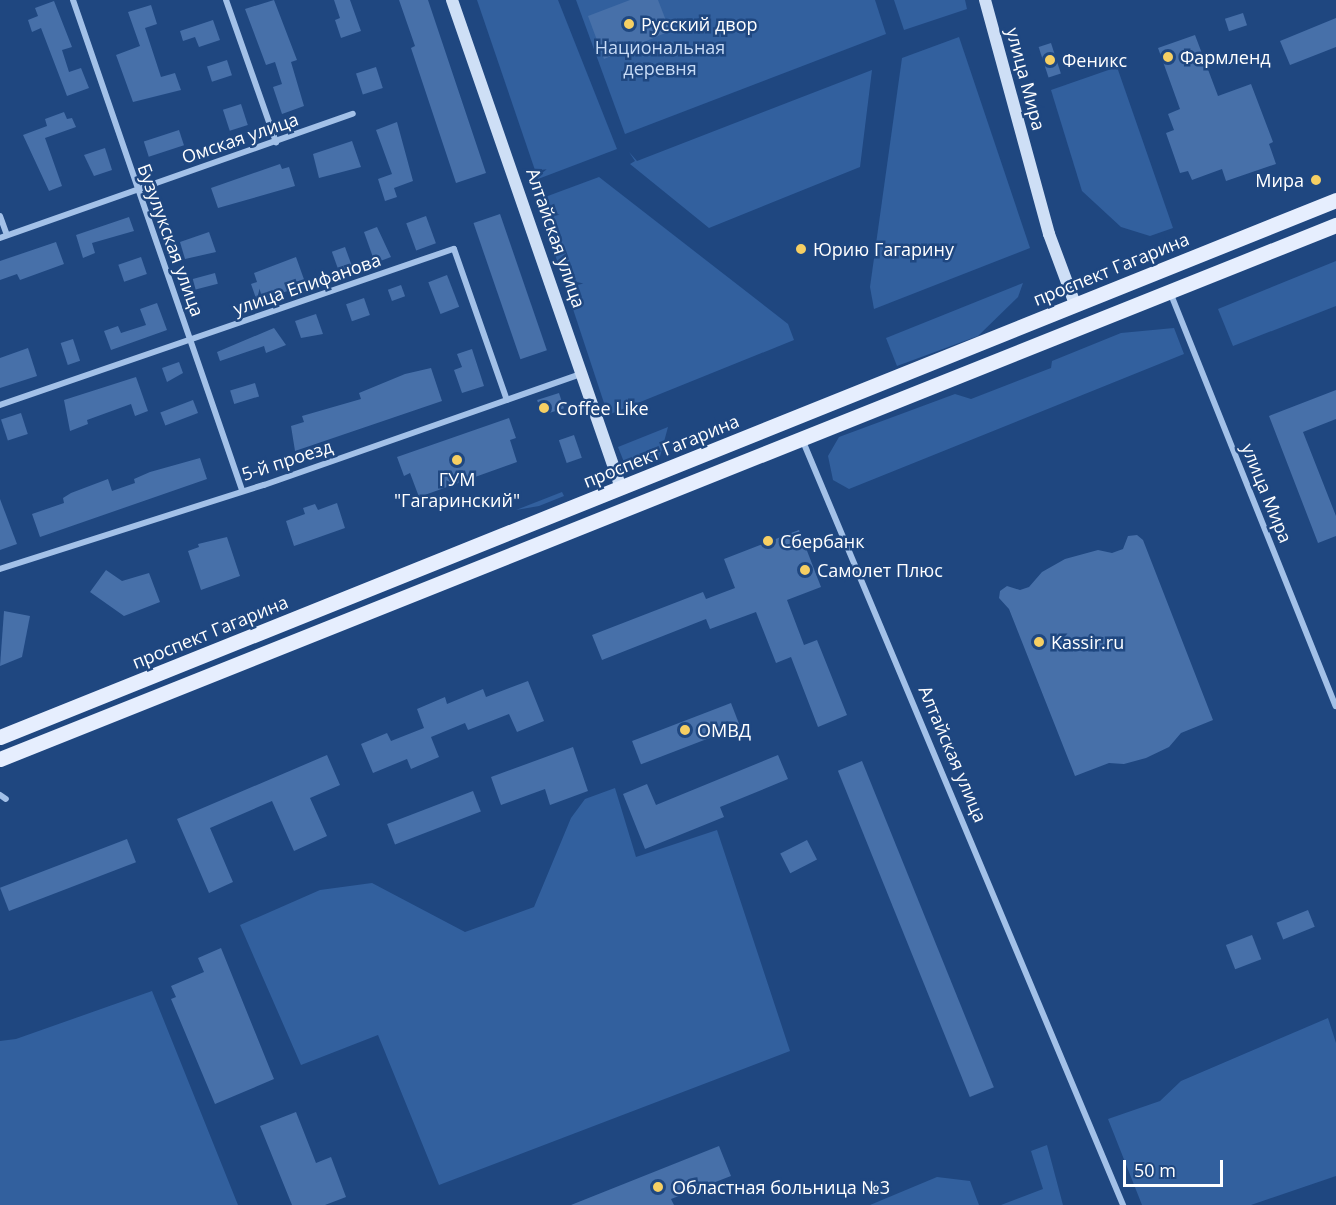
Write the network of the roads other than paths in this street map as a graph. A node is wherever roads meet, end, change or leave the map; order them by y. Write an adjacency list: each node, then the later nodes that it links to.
1 (73, 0): 7 (street, Бузулукская улица)
2 (226, 0): 6 (street)
3 (452, 0): 16 (street, Алтайская улица)
4 (985, 0): 13 (street, улица Мира)
5 (353, 114): 6 (street, Омская улица)
6 (276, 142): 7 (street, Омская улица)
7 (136, 189): 11 (street, Омская улица); 15 (street, Бузулукская улица)
8 (1336, 200): 13 (main road, проспект Гагарина)
9 (0, 216): 11 (street)
10 (1336, 225): 12 (main road)
11 (3, 236)
12 (1169, 291): 14 (main road); 25 (street, улица Мира)
13 (1075, 304): 14 (main road); 19 (main road, проспект Гагарина)
14 (1083, 325): 20 (main road)
15 (192, 341): 17 (street, улица Епифанова); 18 (street, улица Епифанова); 22 (street, Бузулукская улица)
16 (581, 374): 17 (street, 5-й проезд); 21 (street, Алтайская улица)
17 (507, 400): 22 (street, 5-й проезд)
18 (0, 405)
19 (794, 417): 20 (main road, Алтайская улица); 21 (main road, проспект Гагарина)
20 (801, 436): 23 (main road); 30 (street, Алтайская улица)
21 (621, 488): 23 (main road); 26 (main road, проспект Гагарина)
22 (242, 490): 24 (street, 5-й проезд)
23 (628, 506): 27 (main road)
24 (0, 569)
25 (1336, 706)
26 (0, 737)
27 (0, 759)
28 (0, 795): 29 (street)
29 (0, 802)
30 (1123, 1205)

